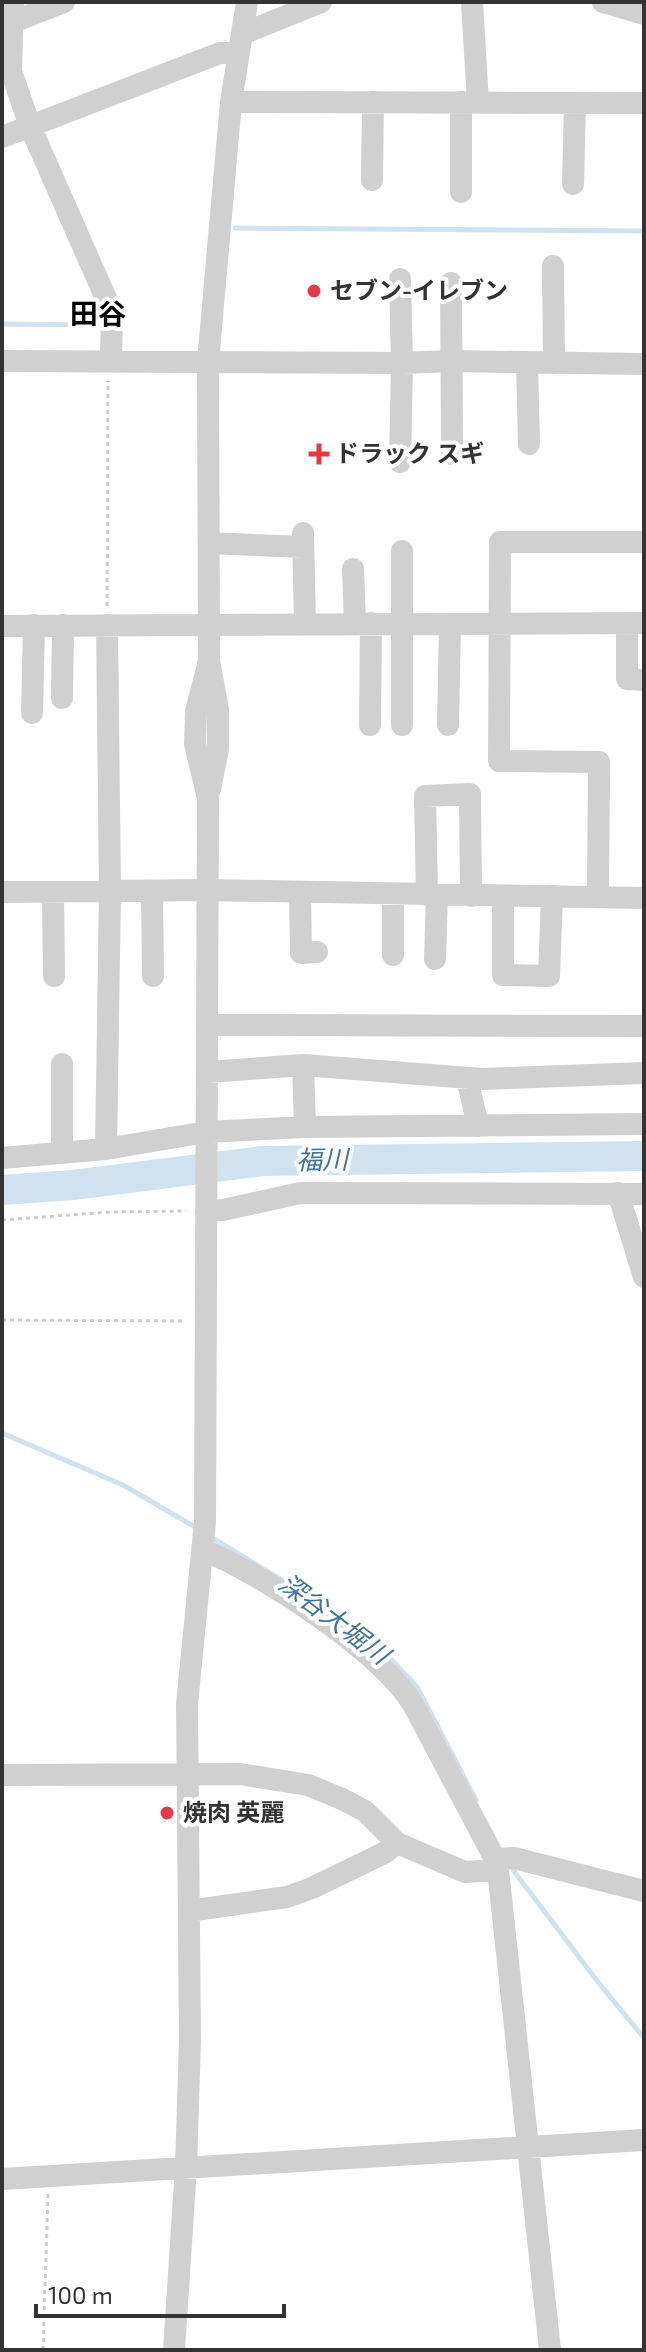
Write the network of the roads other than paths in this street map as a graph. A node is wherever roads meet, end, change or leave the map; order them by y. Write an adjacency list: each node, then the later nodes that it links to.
1 (64, 2): 6 (street)
2 (247, 2): 8 (street)
3 (321, 2): 8 (street)
4 (472, 2): 11 (street)
5 (603, 2): 7 (street)
6 (13, 12): 14 (street)
7 (644, 14)
8 (240, 44): 9 (street); 14 (street)
9 (231, 102): 10 (street); 24 (street)
10 (373, 102): 11 (street); 16 (street)
11 (469, 102): 12 (street); 18 (street)
12 (575, 103): 13 (street); 17 (street)
13 (644, 103)
14 (30, 126): 15 (street); 29 (street)
15 (2, 137)
16 (372, 180)
17 (573, 184)
18 (461, 192)
19 (553, 266): 27 (street)
20 (400, 279): 25 (street)
21 (451, 283): 23 (street)
22 (2, 361): 29 (street)
23 (452, 361): 25 (street); 26 (street); 31 (street)
24 (208, 362): 25 (street); 29 (street); 34 (street)
25 (402, 363): 32 (street)
26 (527, 363): 27 (street); 30 (street)
27 (554, 363): 28 (street)
28 (644, 364)
29 (110, 369)
30 (529, 444)
31 (452, 454)
32 (400, 462)
33 (644, 542): 39 (street)
34 (210, 543): 37 (street); 46 (street)
35 (402, 551): 41 (street)
36 (353, 569): 38 (street)
37 (305, 623): 38 (street); 46 (street)
38 (363, 623): 41 (street); 51 (street)
39 (499, 623): 40 (street); 42 (street); 65 (street)
40 (635, 623): 48 (street)
41 (403, 624): 42 (street); 52 (street)
42 (450, 624): 53 (street)
43 (34, 625): 44 (street); 47 (street); 50 (street)
44 (63, 625): 45 (street); 49 (street)
45 (107, 625): 46 (street); 57 (street)
46 (208, 625): 54 (street)
47 (2, 626)
48 (644, 680)
49 (62, 698)
50 (32, 713)
51 (370, 725)
52 (402, 725)
53 (448, 725)
54 (208, 890): 58 (street); 59 (street); 72 (street)
55 (2, 892): 56 (street)
56 (53, 892): 57 (street); 70 (street)
57 (110, 892): 58 (street); 83 (street)
58 (152, 892): 71 (street)
59 (300, 892): 60 (street); 67 (street)
60 (393, 895): 61 (street); 68 (street)
61 (432, 895): 62 (street); 62 (street); 69 (street)
62 (471, 896): 63 (street)
63 (503, 896): 64 (street); 64 (street)
64 (552, 896): 65 (street)
65 (598, 897): 66 (street)
66 (644, 898)
67 (317, 952)
68 (393, 955)
69 (435, 959)
70 (54, 976)
71 (153, 976)
72 (208, 1025): 73 (street); 76 (street)
73 (644, 1026)
74 (62, 1064): 84 (street)
75 (303, 1065): 76 (street); 78 (street); 81 (street)
76 (209, 1072): 82 (street)
77 (644, 1073): 78 (street)
78 (467, 1078): 80 (street)
79 (644, 1124): 80 (street)
80 (478, 1126): 81 (street)
81 (305, 1127): 82 (street)
82 (206, 1136): 83 (street); 88 (street)
83 (106, 1149): 84 (street)
84 (62, 1153): 85 (street)
85 (2, 1158)
86 (618, 1193): 87 (street); 88 (street); 89 (street)
87 (644, 1194)
88 (206, 1205): 90 (street)
89 (644, 1277)
90 (203, 1550): 92 (street); 94 (street)
91 (2, 1775): 92 (street)
92 (187, 1775): 93 (street); 96 (street)
93 (397, 1843): 94 (street); 96 (street)
94 (497, 1864): 95 (street); 98 (street)
95 (644, 1891)
96 (189, 1911): 99 (street)
97 (644, 2140): 98 (street)
98 (528, 2147): 99 (street); 102 (street)
99 (186, 2167): 100 (street); 101 (street)
100 (2, 2179)
101 (174, 2350)
102 (550, 2350)

